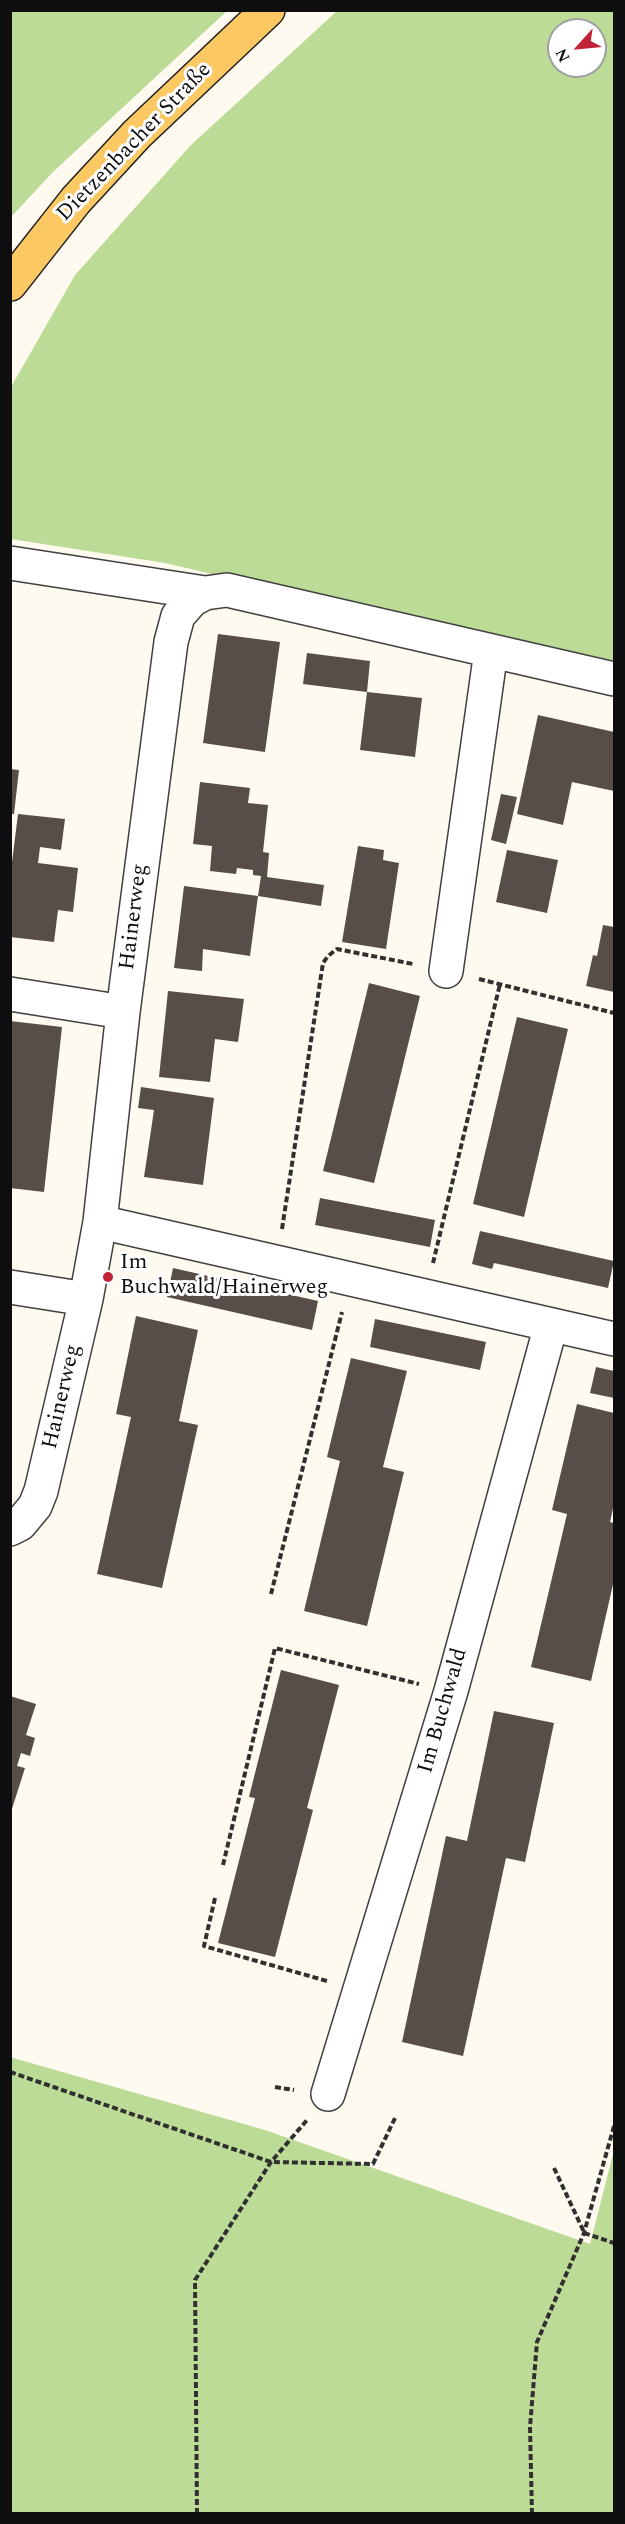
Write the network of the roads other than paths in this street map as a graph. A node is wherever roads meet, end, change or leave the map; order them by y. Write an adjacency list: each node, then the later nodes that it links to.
1 (268, 10): 2 (main road, Dietzenbacher Straße)
2 (11, 283)
3 (10, 563): 4 (street)
4 (205, 593): 5 (street); 9 (street, Hainerweg)
5 (491, 651): 6 (street); 7 (street)
6 (615, 679)
7 (446, 970)
8 (10, 994): 9 (street)
9 (123, 1012): 10 (street, Hainerweg)
10 (100, 1222): 12 (street, Hainerweg); 13 (street)
11 (10, 1287): 12 (street)
12 (86, 1299): 15 (street, Hainerweg)
13 (551, 1325): 14 (street); 16 (street, Im Buchwald)
14 (615, 1339)
15 (10, 1529)
16 (328, 2094)

